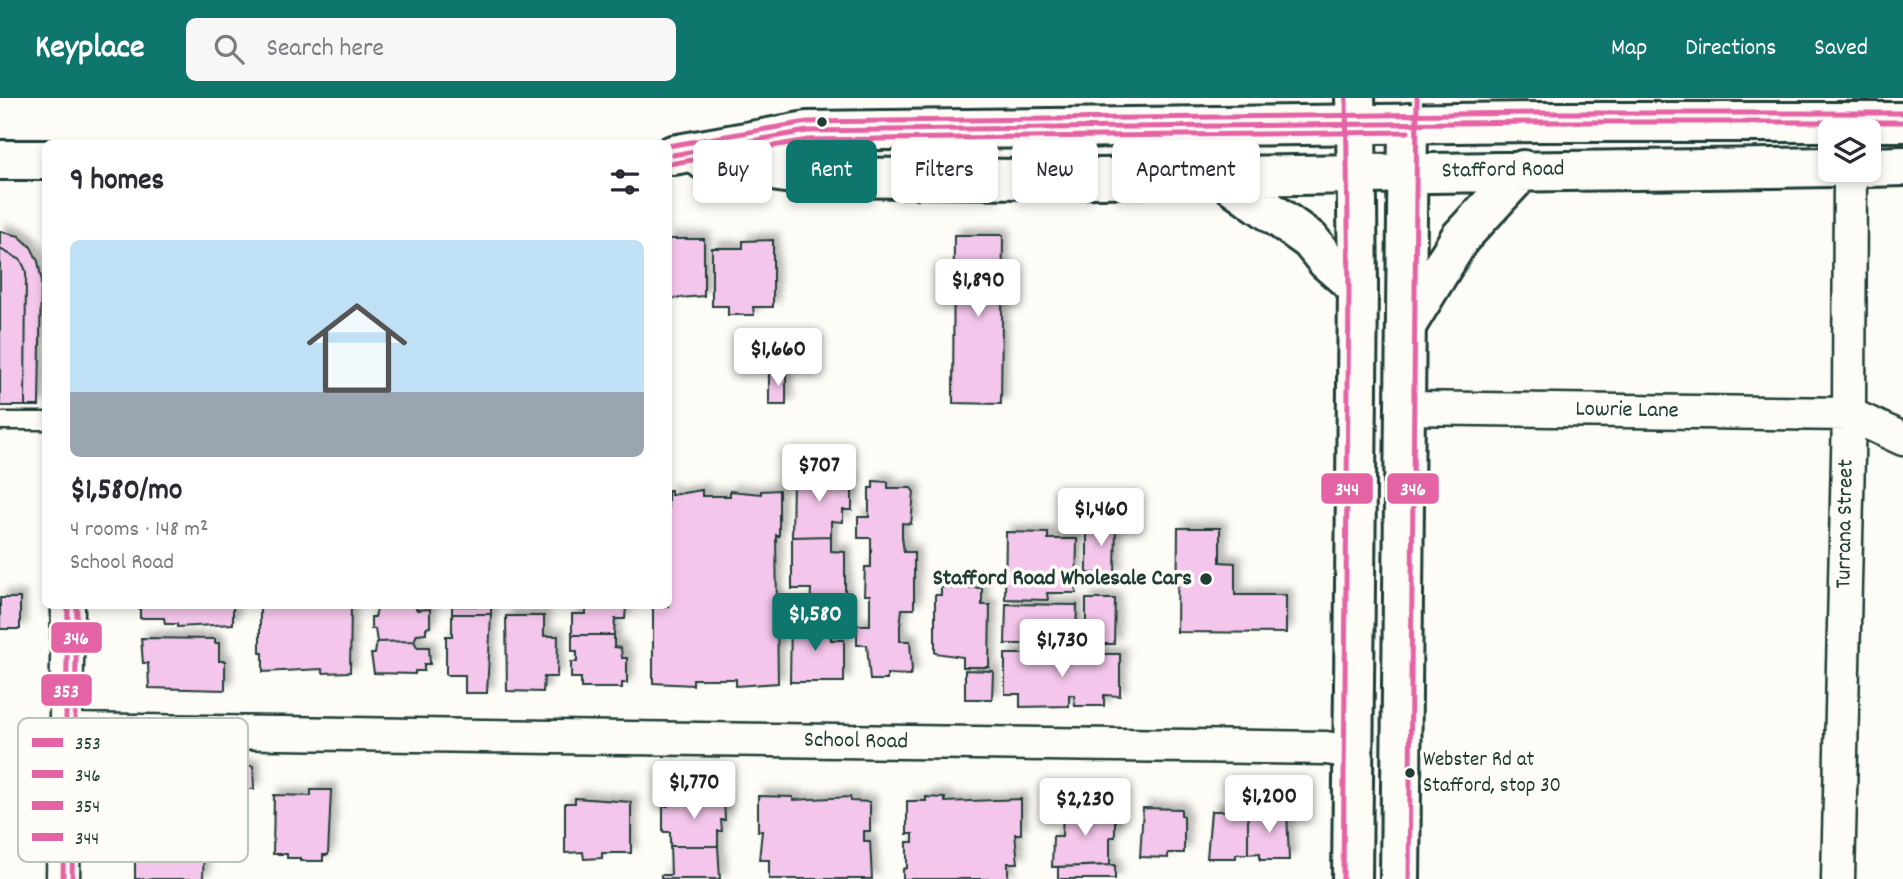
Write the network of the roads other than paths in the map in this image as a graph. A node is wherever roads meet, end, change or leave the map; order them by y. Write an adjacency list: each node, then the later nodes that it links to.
1 (1509, 98): 4 (main road)
2 (1356, 111): 3 (main road, Stafford Road); 6 (main road, Stafford Road); 15 (main road)
3 (1408, 111): 4 (main road, Stafford Road); 14 (main road)
4 (1541, 122): 5 (main road, Stafford Road)
5 (1903, 122)
6 (672, 155)
7 (672, 155): 17 (main road, Stafford Road)
8 (0, 160): 9 (main road)
9 (42, 160)
10 (1903, 166): 12 (main road)
11 (1818, 167): 13 (main road, Stafford Road)
12 (1881, 167)
13 (1523, 170): 14 (main road, Stafford Road); 21 (main road)
14 (1408, 173): 15 (main road, Stafford Road); 21 (main road)
15 (1357, 174): 16 (main road, Stafford Road); 20 (main road)
16 (1260, 176)
17 (1112, 177)
18 (1850, 182): 23 (street, Turrana Street)
19 (1258, 203): 20 (main road)
20 (1358, 288): 30 (main road)
21 (1406, 326): 22 (main road)
22 (1405, 408): 23 (street, Lowrie Lane); 32 (main road)
23 (1849, 414): 26 (street); 33 (street, Turrana Street)
24 (0, 421): 25 (lane)
25 (42, 421)
26 (1903, 439)
27 (68, 609): 28 (street)
28 (65, 718)
29 (248, 733): 30 (street, School Road)
30 (1353, 752): 31 (main road)
31 (1352, 879)
32 (1400, 879)
33 (1838, 879)

